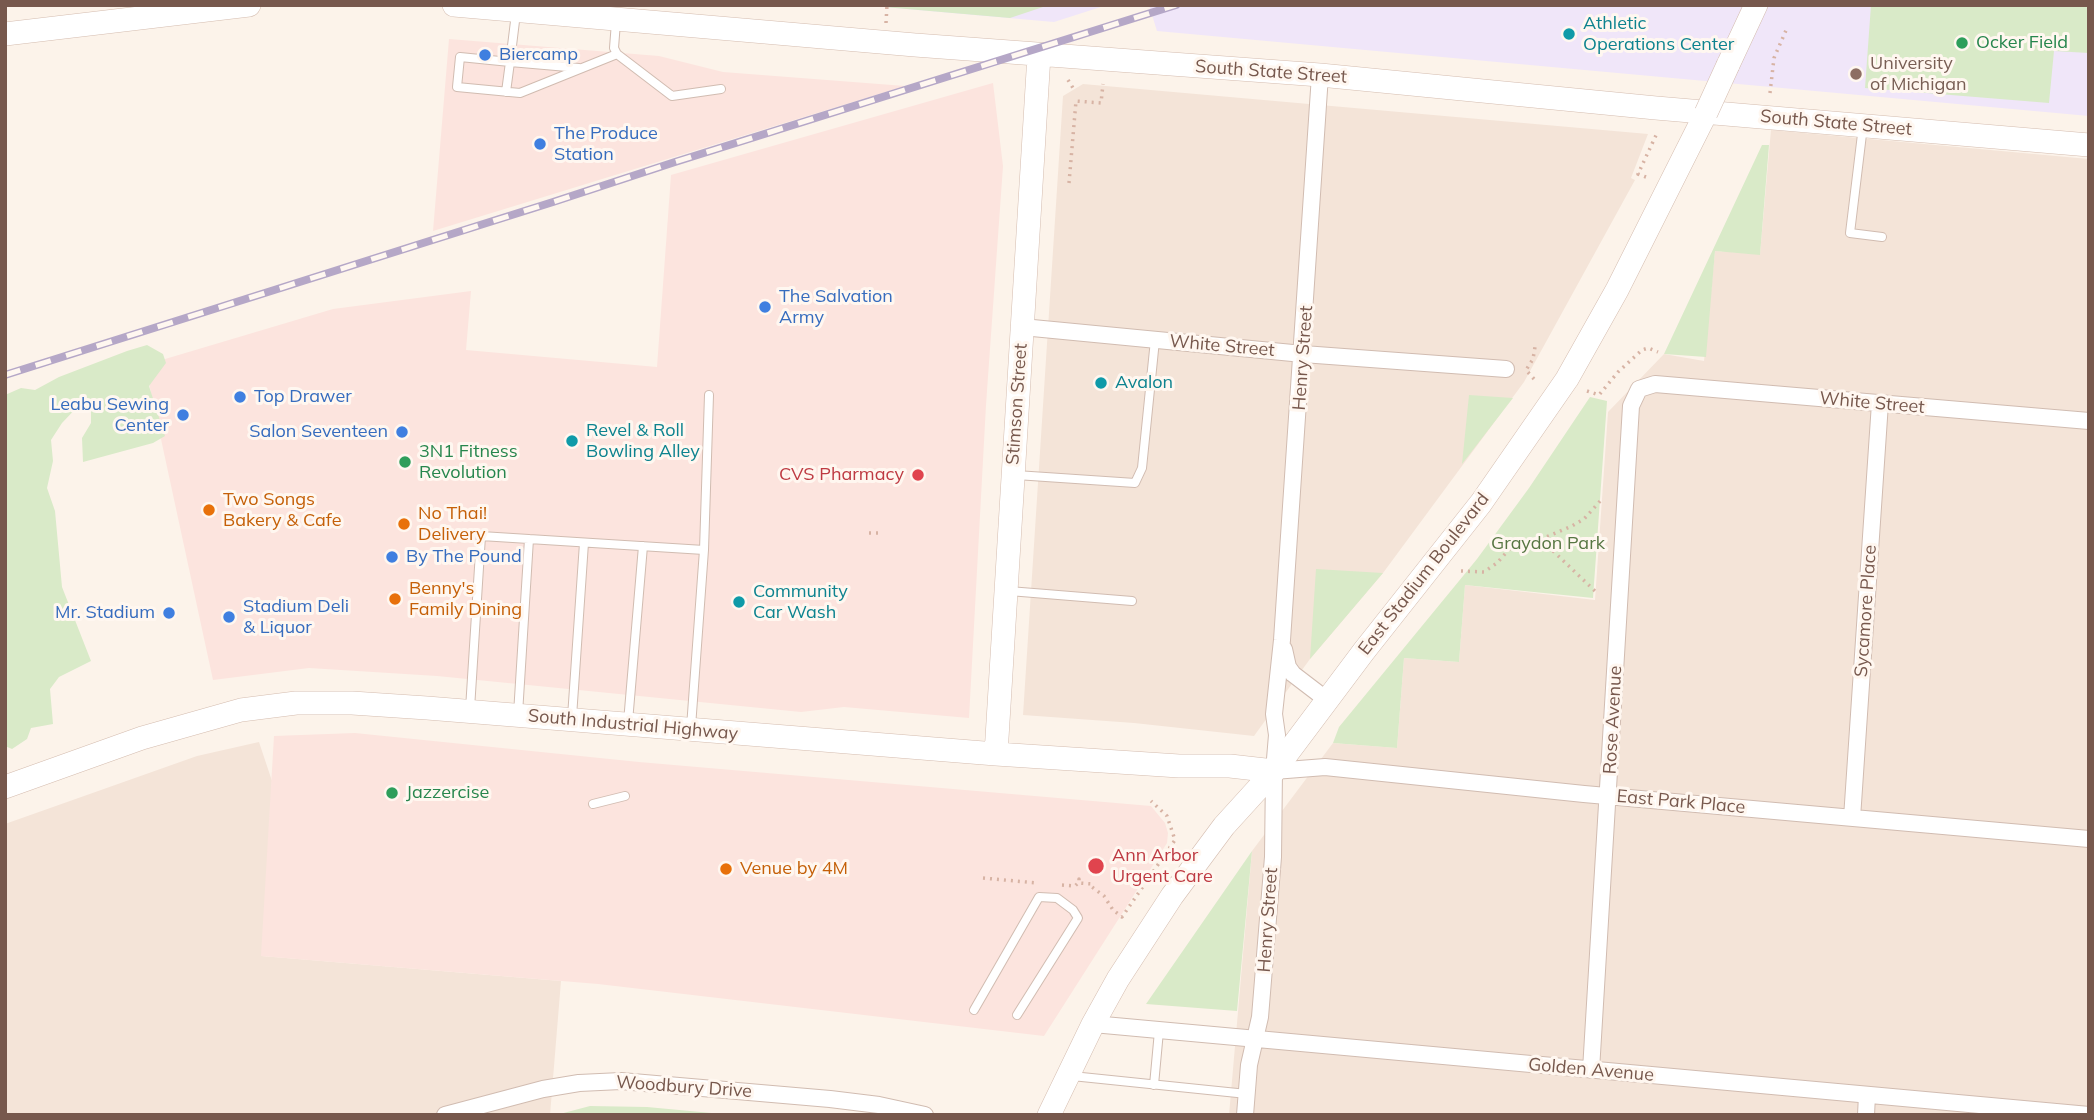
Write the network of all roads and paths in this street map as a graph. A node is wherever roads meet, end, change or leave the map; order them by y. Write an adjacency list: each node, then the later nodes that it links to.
1 (249, 5): 7 (main road)
2 (454, 5): 4 (main road, South State Street)
3 (1756, 5): 51 (main road, East Stadium Boulevard, bridge)
4 (516, 10): 5 (main road, South State Street); 10 (lane)
5 (617, 19): 8 (lane); 9 (main road, South State Street)
6 (1787, 28): 18 (path)
7 (5, 34)
8 (617, 54): 11 (lane); 16 (lane)
9 (1039, 55): 12 (main road, South State Street); 25 (main road, Stimson Street)
10 (510, 62): 11 (lane); 17 (lane); 17 (lane)
11 (582, 68): 17 (lane)
12 (1320, 75): 19 (main road, South State Street); 29 (street, Henry Street)
13 (1068, 80): 15 (path)
14 (1103, 84): 23 (path)
15 (1073, 88)
16 (721, 89)
17 (506, 92)
18 (1770, 93)
19 (1863, 125): 21 (main road, South State Street); 24 (lane)
20 (1658, 131): 22 (path)
21 (2089, 145)
22 (1646, 177)
23 (1069, 183)
24 (1882, 237)
25 (1022, 327): 26 (street, White Street); 37 (main road, Stimson Street)
26 (1155, 340): 29 (street, White Street); 37 (lane)
27 (1535, 347): 31 (path)
28 (1658, 352): 33 (path)
29 (1303, 354): 30 (street, White Street); 50 (street, Henry Street)
30 (1506, 369)
31 (1534, 379)
32 (1655, 384): 35 (street, White Street); 60 (street, Rose Avenue)
33 (1587, 391)
34 (709, 395): 45 (lane)
35 (1880, 403): 36 (street, White Street); 64 (street, Sycamore Place)
36 (2089, 421)
37 (1013, 475): 47 (main road, Stimson Street)
38 (1602, 499): 42 (path)
39 (869, 533): 40 (path)
40 (883, 533)
41 (529, 539): 43 (lane); 52 (lane); 53 (lane)
42 (1533, 540): 46 (path); 48 (path)
43 (584, 543): 44 (lane); 54 (lane)
44 (643, 546): 45 (lane); 55 (lane)
45 (704, 550): 56 (lane)
46 (1461, 571)
47 (1006, 590): 49 (lane); 57 (main road, Stimson Street)
48 (1596, 592)
49 (1132, 601)
50 (1282, 640): 51 (street, Henry Street); 58 (street, Henry Street)
51 (1327, 700): 58 (main road, East Stadium Boulevard)
52 (470, 712): 53 (main road, South Industrial Highway); 59 (main road, South Industrial Highway)
53 (517, 716): 54 (main road, South Industrial Highway)
54 (572, 720): 55 (main road, South Industrial Highway)
55 (628, 725): 56 (main road, South Industrial Highway)
56 (691, 730): 57 (main road, South Industrial Highway)
57 (996, 754): 58 (main road, South Industrial Highway)
58 (1274, 771): 60 (street, East Park Place); 71 (main road, East Stadium Boulevard); 73 (street, Henry Street)
59 (5, 788)
60 (1608, 795): 64 (street, East Park Place); 74 (street, Rose Avenue)
61 (625, 796): 63 (lane)
62 (1151, 801): 68 (path)
63 (593, 804)
64 (1852, 818): 65 (street, East Park Place)
65 (2089, 839)
66 (983, 878): 67 (path)
67 (1037, 883)
68 (1050, 884)
69 (974, 1010): 70 (lane)
70 (1017, 1015)
71 (1093, 1024): 72 (street, Golden Avenue); 75 (main road, East Stadium Boulevard)
72 (1158, 1031): 73 (street, Golden Avenue); 76 (lane)
73 (1255, 1040): 74 (street, Golden Avenue); 77 (street, Henry Street)
74 (1591, 1070): 78 (street, Golden Avenue)
75 (1068, 1076): 76 (lane); 81 (main road, East Stadium Boulevard)
76 (1154, 1085): 77 (lane)
77 (1247, 1094): 82 (street, Henry Street)
78 (1867, 1095): 83 (street); 84 (street, Golden Avenue)
79 (445, 1115): 80 (street, Woodbury Drive)
80 (925, 1115)
81 (1049, 1115)
82 (1245, 1115)
83 (1866, 1115)
84 (2089, 1115)

